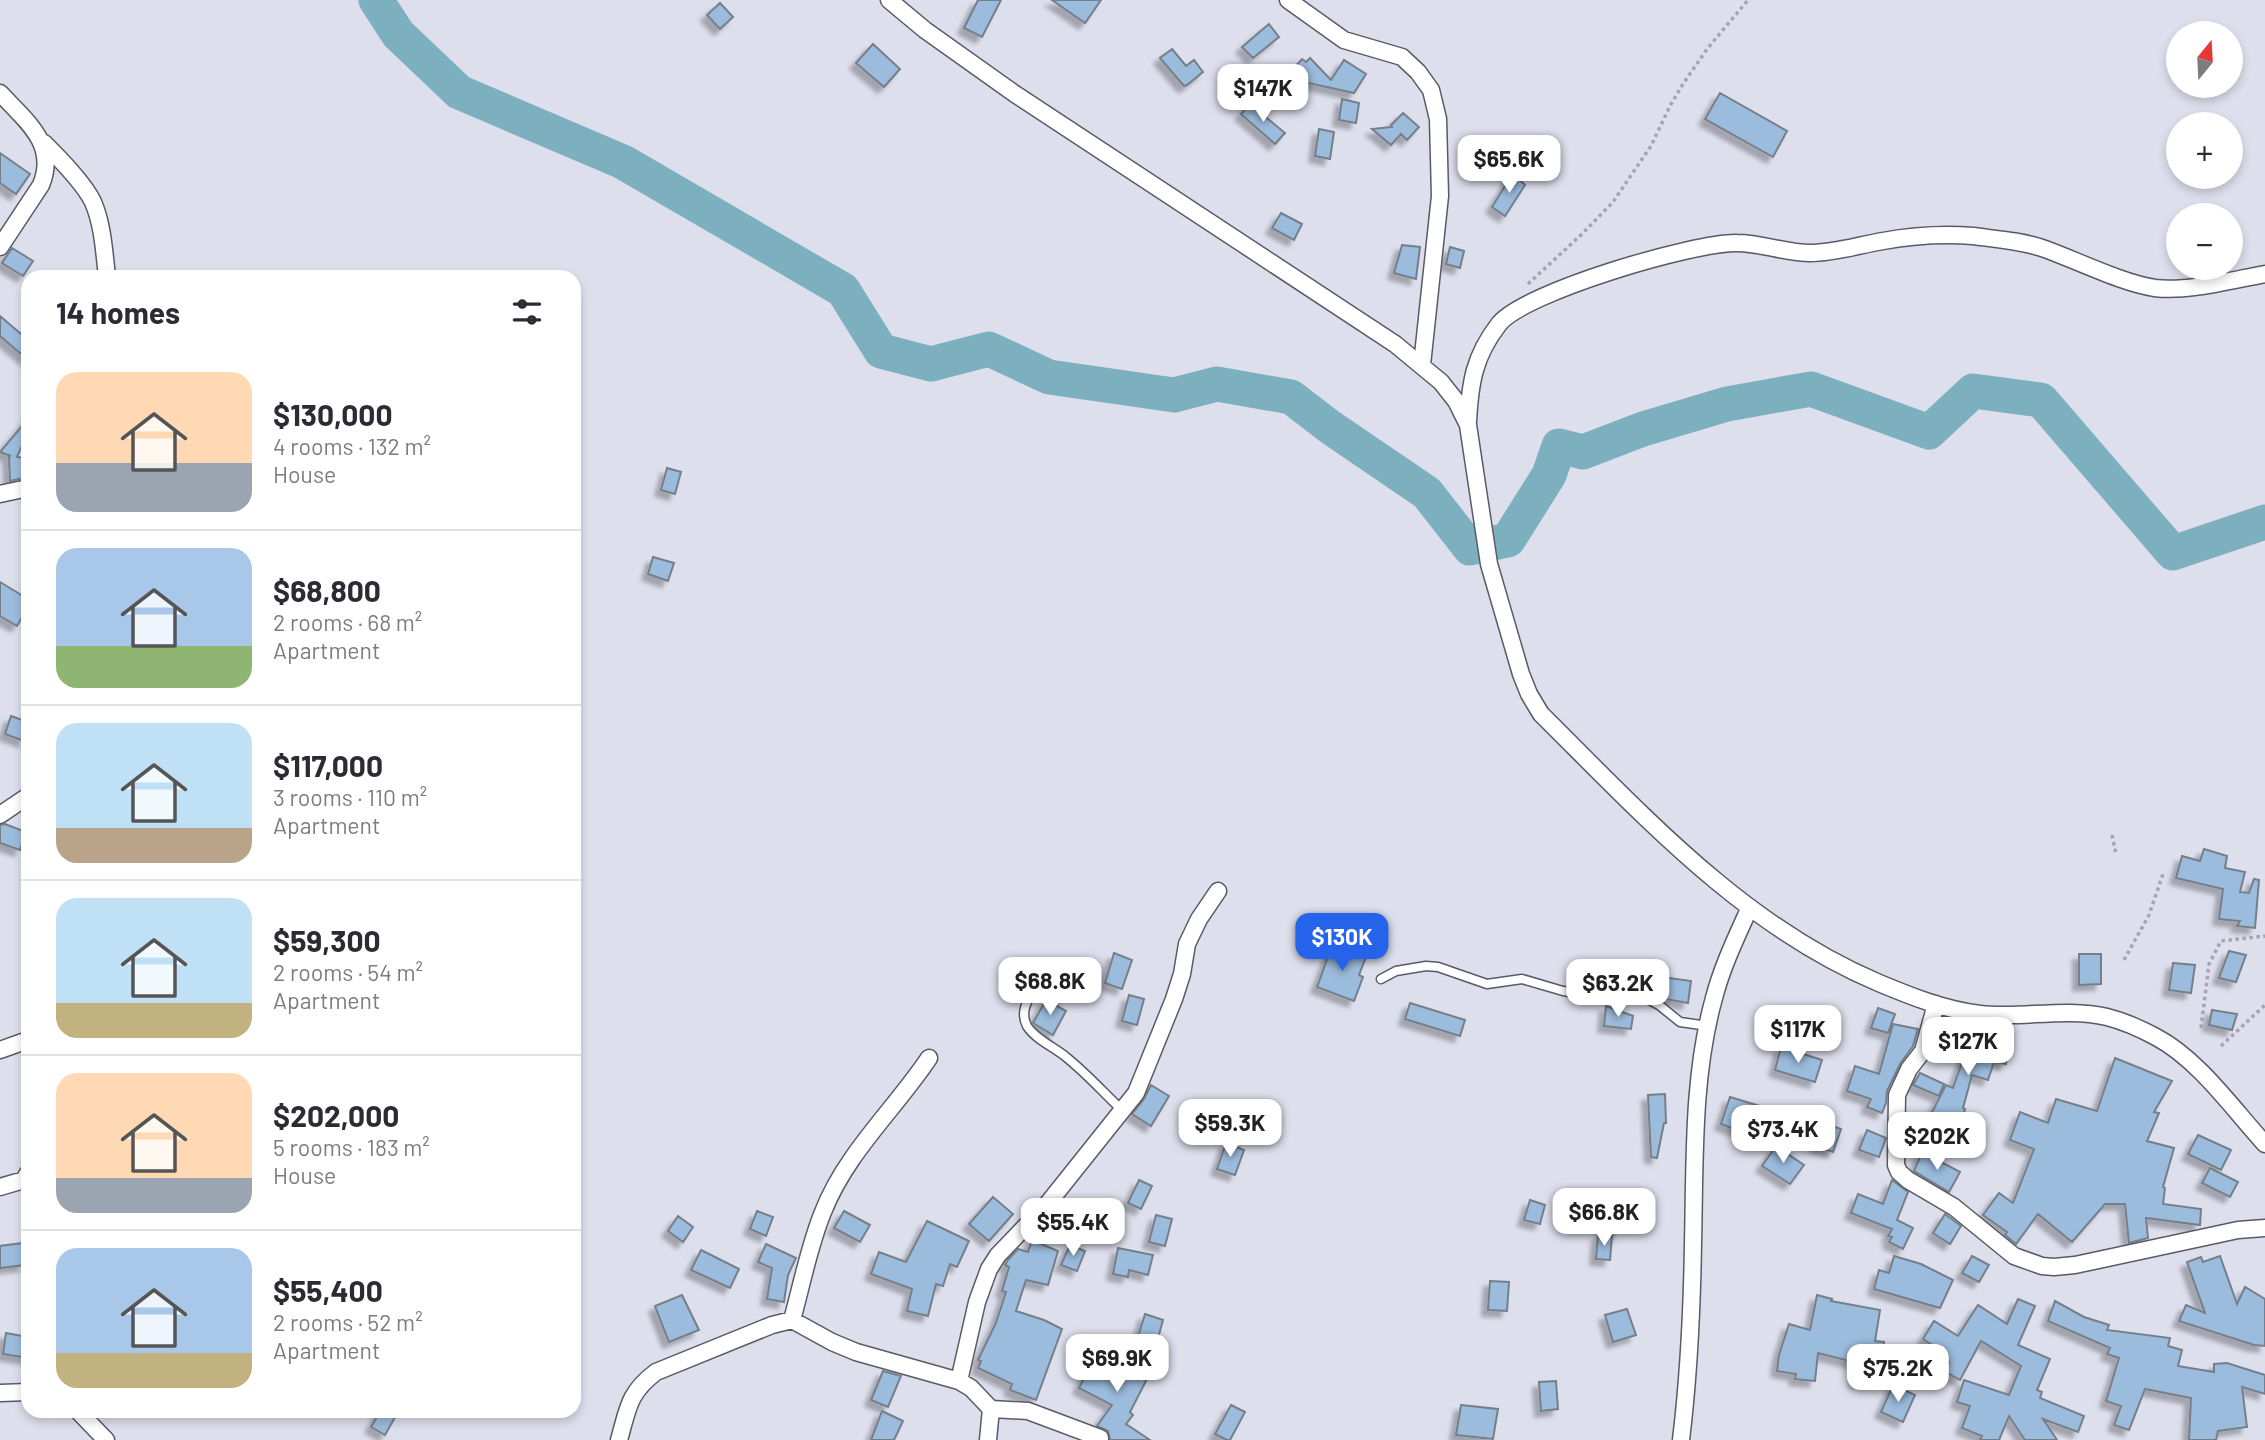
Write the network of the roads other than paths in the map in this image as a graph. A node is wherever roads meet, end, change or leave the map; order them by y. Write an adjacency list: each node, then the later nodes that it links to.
1 (889, 0): 8 (street)
2 (1288, 0): 8 (street)
3 (0, 93): 4 (street)
4 (40, 139): 5 (street); 6 (street)
5 (0, 247)
6 (106, 270)
7 (2265, 274): 9 (street)
8 (1422, 365): 9 (street)
9 (1468, 425): 15 (street)
10 (21, 490): 11 (street)
11 (0, 494)
12 (21, 801): 13 (street)
13 (0, 815)
14 (1218, 891): 23 (street)
15 (1749, 909): 18 (street); 19 (street)
16 (1381, 979): 19 (lane)
17 (1033, 990): 23 (lane)
18 (1936, 1004): 24 (street); 27 (street)
19 (1708, 1026): 38 (street)
20 (21, 1042): 21 (street)
21 (0, 1050)
22 (929, 1058): 28 (street)
23 (1122, 1110): 29 (street)
24 (2265, 1144)
25 (21, 1181): 26 (street)
26 (0, 1187)
27 (2265, 1228)
28 (792, 1320): 29 (street); 35 (street)
29 (959, 1381): 32 (street)
30 (21, 1392): 31 (street)
31 (0, 1393)
32 (991, 1409): 36 (street); 37 (street)
33 (85, 1418): 34 (street)
34 (106, 1440)
35 (619, 1440)
36 (988, 1440)
37 (1100, 1440)
38 (1681, 1440)

